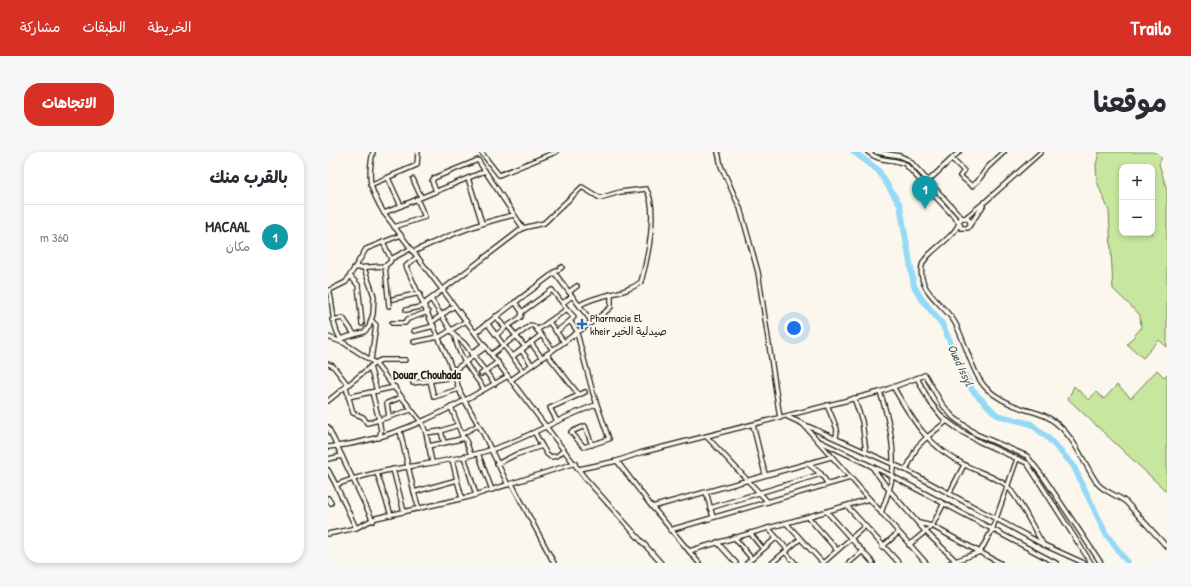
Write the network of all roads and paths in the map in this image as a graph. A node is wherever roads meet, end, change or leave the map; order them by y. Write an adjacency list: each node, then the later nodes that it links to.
1 (373, 152): 19 (street)
2 (418, 152): 14 (street)
3 (481, 152): 4 (street)
4 (556, 152)
5 (718, 152): 144 (street)
6 (868, 152): 18 (street)
7 (876, 152): 17 (street)
8 (959, 152): 12 (street)
9 (1004, 152): 11 (street)
10 (1041, 152): 22 (street)
11 (999, 154): 12 (street)
12 (952, 159): 17 (street)
13 (484, 171): 15 (street); 20 (street); 25 (street)
14 (388, 178): 19 (street); 23 (street)
15 (468, 178): 20 (street); 27 (street)
16 (413, 179): 21 (street)
17 (928, 181): 18 (street); 26 (street)
18 (924, 184): 28 (street)
19 (370, 185): 24 (street)
20 (436, 191): 21 (street)
21 (419, 198): 23 (street); 30 (street)
22 (986, 202): 26 (street); 29 (street)
23 (400, 206): 24 (street)
24 (384, 213): 30 (street)
25 (514, 215): 27 (street); 31 (street)
26 (964, 218): 28 (street); 29 (street)
27 (482, 223): 36 (street)
28 (959, 223): 32 (street); 33 (street)
29 (970, 225): 32 (street)
30 (394, 227): 34 (street)
31 (523, 228): 47 (street); 50 (street)
32 (963, 228): 33 (street)
33 (956, 230): 254 (street)
34 (401, 235): 35 (street); 36 (street)
35 (383, 242): 38 (street); 41 (street)
36 (412, 251): 37 (street); 38 (street)
37 (417, 257): 47 (street); 49 (street)
38 (391, 259): 39 (street)
39 (384, 266): 42 (street); 58 (street)
40 (562, 266): 43 (street)
41 (354, 268): 42 (street); 44 (street)
42 (364, 268): 67 (street)
43 (554, 272): 48 (street); 54 (street)
44 (350, 276): 46 (street); 74 (street)
45 (577, 286): 48 (street)
46 (329, 290): 66 (street)
47 (443, 290): 53 (street); 59 (street)
48 (569, 292): 51 (street)
49 (420, 294): 52 (street); 56 (street)
50 (612, 294): 57 (street); 71 (street)
51 (572, 296): 55 (street); 57 (street)
52 (393, 299)
53 (431, 299): 56 (street); 64 (street)
54 (515, 302): 63 (street); 65 (street)
55 (563, 303): 60 (street); 63 (street)
56 (424, 305): 61 (street); 62 (street)
57 (580, 305): 71 (street)
58 (389, 306)
59 (454, 306): 64 (street); 68 (street)
60 (567, 309): 69 (street); 70 (street)
61 (406, 310)
62 (428, 312): 72 (street); 75 (street)
63 (522, 312): 76 (street)
64 (442, 315): 75 (street); 79 (street)
65 (496, 316): 73 (street); 76 (street)
66 (332, 320): 83 (street); 90 (street)
67 (371, 320): 83 (street); 106 (street)
68 (466, 321): 79 (street); 80 (street)
69 (570, 321): 81 (street); 82 (street)
70 (549, 322): 77 (street); 81 (street)
71 (592, 322): 82 (street)
72 (392, 323)
73 (487, 323): 80 (street); 84 (street)
74 (362, 324)
75 (433, 324): 78 (street); 89 (street)
76 (507, 327): 84 (street); 87 (street)
77 (537, 330): 85 (street); 87 (street)
78 (414, 331)
79 (452, 331): 86 (street); 89 (street)
80 (476, 332): 96 (street)
81 (556, 332): 92 (street)
82 (577, 332): 92 (street); 138 (street)
83 (354, 334): 90 (street)
84 (496, 335): 95 (street)
85 (541, 335): 94 (street); 99 (street)
86 (454, 336): 102 (street); 107 (street)
87 (516, 336): 95 (street); 97 (street)
88 (328, 337): 93 (street)
89 (438, 338): 91 (street); 112 (street)
90 (340, 339): 93 (street)
91 (414, 342)
92 (564, 342): 99 (street)
93 (344, 343): 106 (street)
94 (531, 343): 97 (street); 104 (street)
95 (503, 345): 100 (street); 103 (street)
96 (485, 346): 100 (street); 102 (street)
97 (525, 347): 98 (street)
98 (521, 350): 103 (street); 110 (street)
99 (553, 350): 101 (street)
100 (492, 354): 108 (street)
101 (547, 354): 104 (street); 132 (street)
102 (472, 355): 107 (street); 114 (street)
103 (512, 357): 113 (street)
104 (542, 358): 110 (street)
105 (406, 360): 106 (street)
106 (373, 361): 111 (street); 124 (street)
107 (464, 362): 112 (street); 127 (street)
108 (498, 362): 114 (street); 116 (street)
109 (328, 364): 123 (street)
110 (532, 365): 113 (street)
111 (370, 367): 123 (street); 128 (street)
112 (453, 371): 118 (street)
113 (523, 371): 120 (street)
114 (485, 372): 115 (street); 122 (street)
115 (481, 374)
116 (508, 376): 120 (street); 122 (street)
117 (413, 377): 121 (street)
118 (455, 377): 121 (street); 126 (street)
119 (917, 378): 125 (street); 147 (street); 280 (street)
120 (511, 380): 154 (street)
121 (430, 381): 126 (street)
122 (495, 384): 127 (street)
123 (347, 386): 133 (street); 137 (street)
124 (395, 386): 128 (street); 134 (street)
125 (894, 388): 131 (street); 164 (street)
126 (459, 389): 136 (street)
127 (484, 389): 136 (street)
128 (377, 391): 129 (street)
129 (372, 392): 133 (street); 145 (street)
130 (585, 392): 132 (street)
131 (880, 392): 135 (street); 188 (street)
132 (578, 395): 146 (street)
133 (348, 397): 145 (street)
134 (402, 397): 141 (street); 142 (street)
135 (854, 398): 139 (street); 174 (street)
136 (465, 400): 140 (street); 149 (street)
137 (328, 401)
138 (596, 405): 146 (street); 167 (street)
139 (828, 405): 143 (street); 163 (street)
140 (451, 407): 148 (street); 151 (street)
141 (411, 410): 142 (street); 148 (street)
142 (389, 417): 145 (street)
143 (787, 417): 144 (street); 150 (street)
144 (780, 418): 152 (street)
145 (379, 420): 161 (street)
146 (556, 421): 154 (street)
147 (947, 421): 164 (street); 182 (street)
148 (422, 423): 155 (street); 158 (street)
149 (478, 424): 159 (street); 172 (street)
150 (802, 424): 163 (street); 165 (street)
151 (458, 425): 156 (street); 159 (street)
152 (753, 425): 160 (street); 197 (street)
153 (328, 427): 168 (street)
154 (546, 427): 157 (street); 173 (street)
155 (400, 431): 161 (street); 190 (street)
156 (441, 431): 158 (street); 166 (street)
157 (535, 433): 170 (street); 172 (street)
158 (426, 434): 169 (street)
159 (462, 434): 162 (street)
160 (707, 437): 183 (street); 204 (street)
161 (380, 438): 168 (street)
162 (463, 438): 166 (street); 176 (street)
163 (836, 438): 174 (street)
164 (926, 438): 189 (street); 195 (street)
165 (817, 440): 179 (street); 191 (street)
166 (444, 443): 169 (street)
167 (592, 445): 167 (street)
168 (337, 446): 171 (street); 177 (street)
169 (428, 446): 184 (street)
170 (542, 446): 173 (street); 187 (street)
171 (328, 447)
172 (490, 450): 175 (street); 187 (street)
173 (564, 450): 185 (street)
174 (866, 452): 188 (street)
175 (478, 453): 176 (street); 209 (street)
176 (471, 455): 178 (street)
177 (342, 456): 180 (street); 201 (street)
178 (464, 456): 181 (street); 215 (street)
179 (831, 457): 186 (street); 202 (street)
180 (328, 459)
181 (452, 459): 184 (street); 203 (street)
182 (1017, 460): 208 (street); 279 (street)
183 (618, 461): 193 (street); 223 (street)
184 (432, 462): 190 (street)
185 (575, 463): 193 (street); 207 (street)
186 (807, 463): 197 (street); 198 (street)
187 (497, 464): 207 (street)
188 (892, 464): 195 (street); 200 (street)
189 (964, 465): 208 (street); 214 (street)
190 (408, 467): 192 (street); 211 (street)
191 (872, 467): 200 (street); 210 (street)
192 (393, 469): 196 (street); 226 (street)
193 (579, 469): 265 (street)
194 (328, 470): 199 (street)
195 (906, 470): 214 (street)
196 (377, 473): 201 (street); 229 (street)
197 (766, 474): 204 (street)
198 (820, 474): 205 (street); 213 (street)
199 (329, 475): 206 (street)
200 (892, 476): 210 (street); 221 (street)
201 (352, 478): 206 (street); 233 (street)
202 (850, 478): 205 (street); 218 (street)
203 (457, 480): 211 (street); 217 (street)
204 (747, 480): 212 (street); 213 (street)
205 (828, 484): 219 (street)
206 (336, 485): 238 (street)
207 (510, 485): 209 (street); 264 (street)
208 (1008, 486): 232 (street); 252 (street)
209 (492, 490): 215 (street)
210 (889, 490): 228 (street); 235 (street)
211 (414, 492): 225 (street)
212 (706, 492): 223 (street); 224 (street)
213 (760, 492): 219 (street); 224 (street)
214 (949, 494): 232 (street)
215 (476, 495): 217 (street)
216 (328, 498): 220 (street)
217 (462, 498): 225 (street)
218 (869, 499): 222 (street); 228 (street)
219 (768, 502): 231 (street)
220 (331, 503)
221 (943, 505): 237 (street); 241 (street)
222 (847, 506): 227 (street); 236 (street)
223 (652, 507): 240 (street)
224 (710, 508): 231 (street)
225 (419, 509): 226 (street)
226 (404, 512): 229 (street)
227 (827, 512): 230 (street); 248 (street)
228 (881, 513): 243 (street)
229 (391, 515): 233 (street)
230 (808, 517): 234 (street); 256 (street)
231 (713, 518): 240 (street)
232 (996, 519): 241 (street); 252 (street)
233 (373, 520): 238 (street)
234 (786, 523): 239 (street); 249 (street)
235 (919, 523): 237 (street); 242 (street)
236 (865, 526): 248 (street); 253 (street)
237 (932, 526): 242 (street); 260 (street)
238 (356, 528): 245 (street)
239 (768, 528): 244 (street); 247 (street)
240 (670, 530): 257 (street)
241 (992, 530): 260 (street); 263 (street)
242 (925, 531): 251 (street); 262 (street)
243 (898, 532): 251 (street); 253 (street)
244 (750, 533): 246 (street); 255 (street)
245 (328, 534)
246 (734, 537): 250 (street); 261 (street)
247 (776, 538): 255 (street); 258 (street)
248 (850, 538): 256 (street); 259 (street)
249 (800, 539): 258 (street); 271 (street)
250 (717, 542): 257 (street); 267 (street)
251 (909, 545): 275 (street)
252 (1044, 545): 278 (street)
253 (882, 547): 274 (street)
254 (1167, 547)
255 (763, 549): 261 (street)
256 (837, 550): 271 (street)
257 (689, 551): 266 (street)
258 (786, 551): 269 (street); 270 (street)
259 (864, 551): 272 (street); 273 (street)
260 (980, 552): 262 (street); 277 (street)
261 (752, 559): 268 (street)
262 (957, 562): 276 (street)
263 (1054, 562)
264 (554, 563)
265 (660, 563)
266 (699, 563)
267 (736, 563)
268 (748, 563)
269 (772, 563)
270 (794, 563)
271 (823, 563)
272 (849, 563)
273 (873, 563)
274 (898, 563)
275 (926, 563)
276 (950, 563)
277 (1000, 563)
278 (1084, 563)
279 (1091, 563)
280 (1101, 563)

